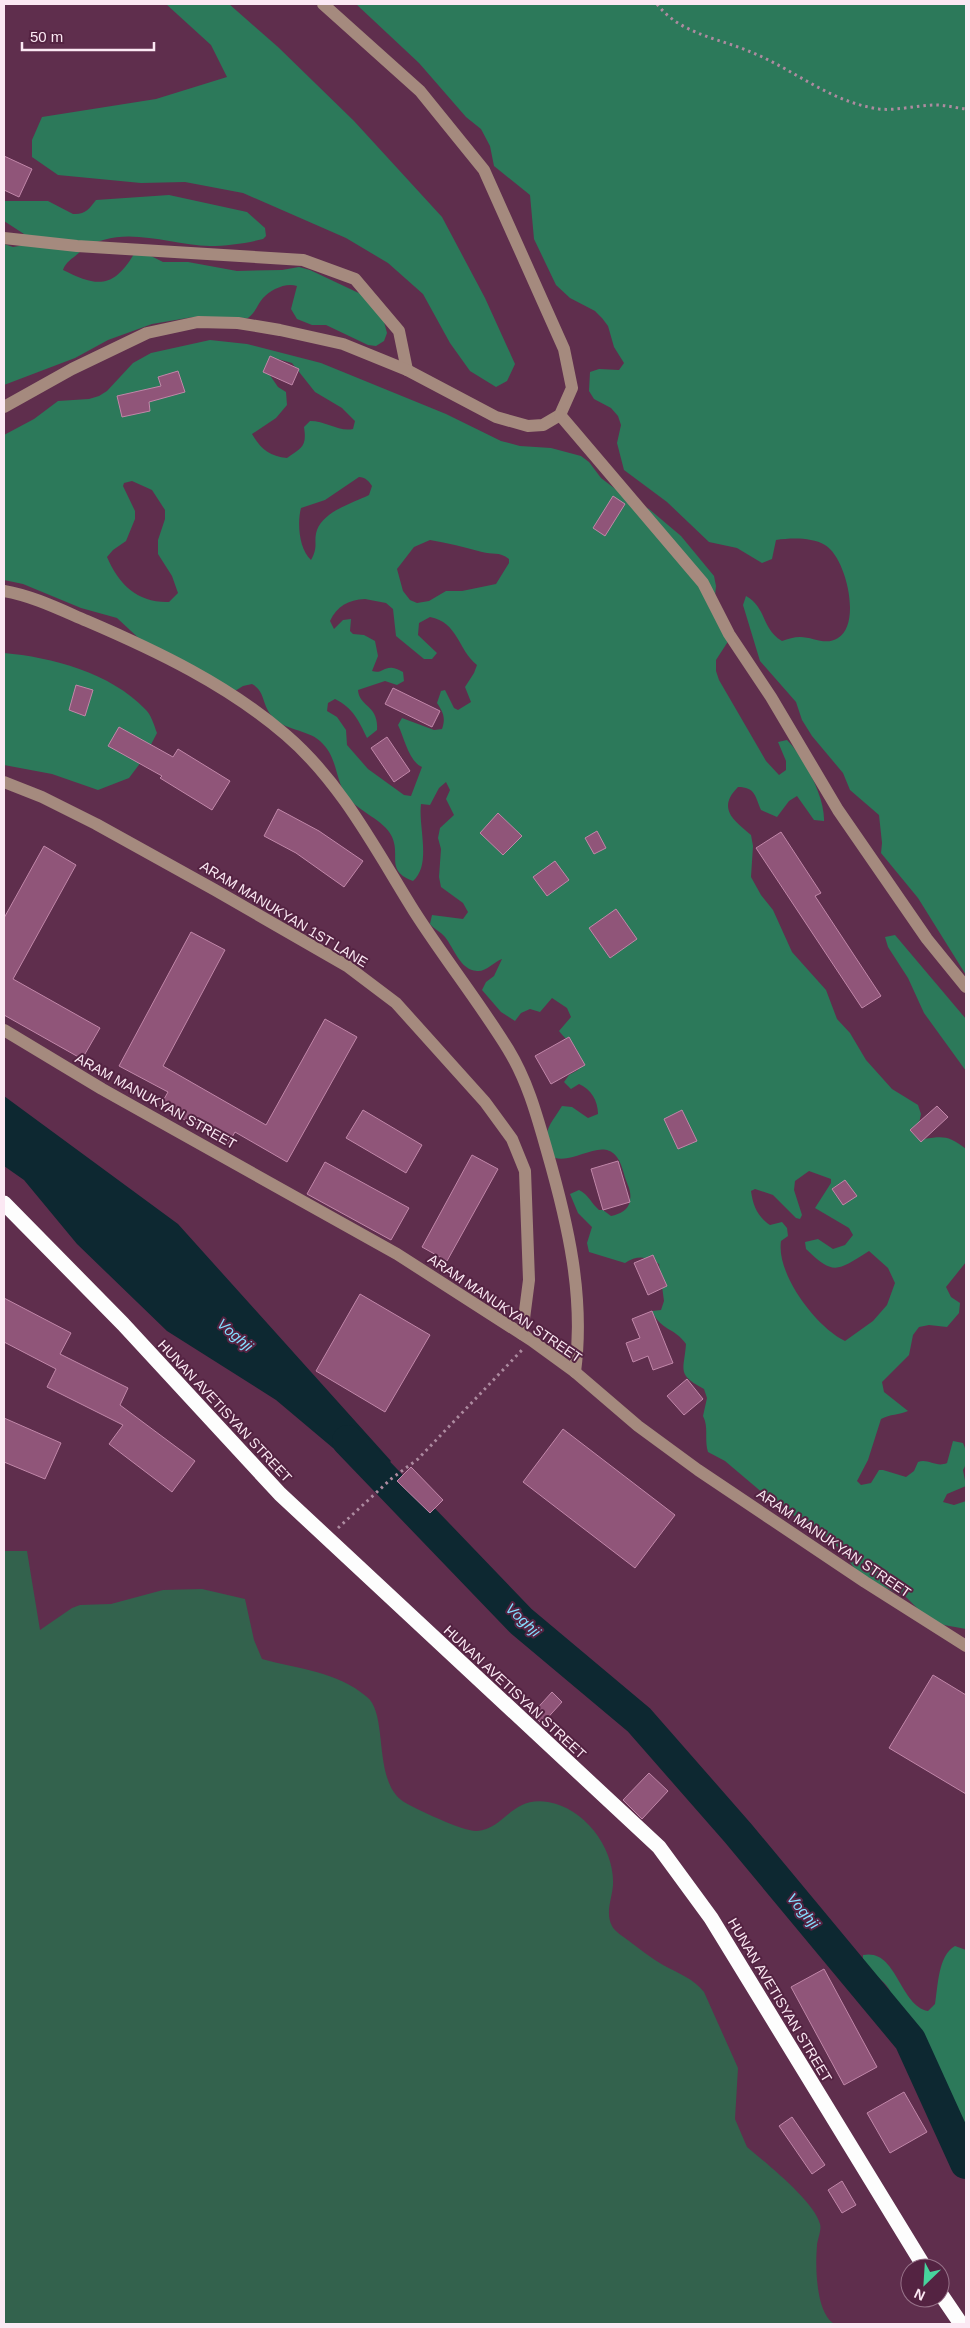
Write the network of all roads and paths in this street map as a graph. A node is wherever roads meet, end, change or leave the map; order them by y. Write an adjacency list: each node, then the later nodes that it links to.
1 (323, 4): 7 (street)
2 (657, 4): 3 (path)
3 (966, 110)
4 (4, 238): 5 (street)
5 (407, 370): 6 (street); 7 (street)
6 (4, 407)
7 (560, 415): 10 (street)
8 (4, 590): 14 (street)
9 (4, 782): 13 (street, ARAM MANUKYAN 1ST LANE)
10 (966, 987)
11 (4, 1030): 13 (street, ARAM MANUKYAN STREET)
12 (4, 1203): 17 (highway, HUNAN AVETISYAN STREET)
13 (526, 1337): 14 (street, ARAM MANUKYAN STREET); 15 (path)
14 (575, 1372): 16 (street, ARAM MANUKYAN STREET)
15 (342, 1525)
16 (966, 1646)
17 (919, 2258)
18 (950, 2308): 19 (highway)
19 (961, 2324)

